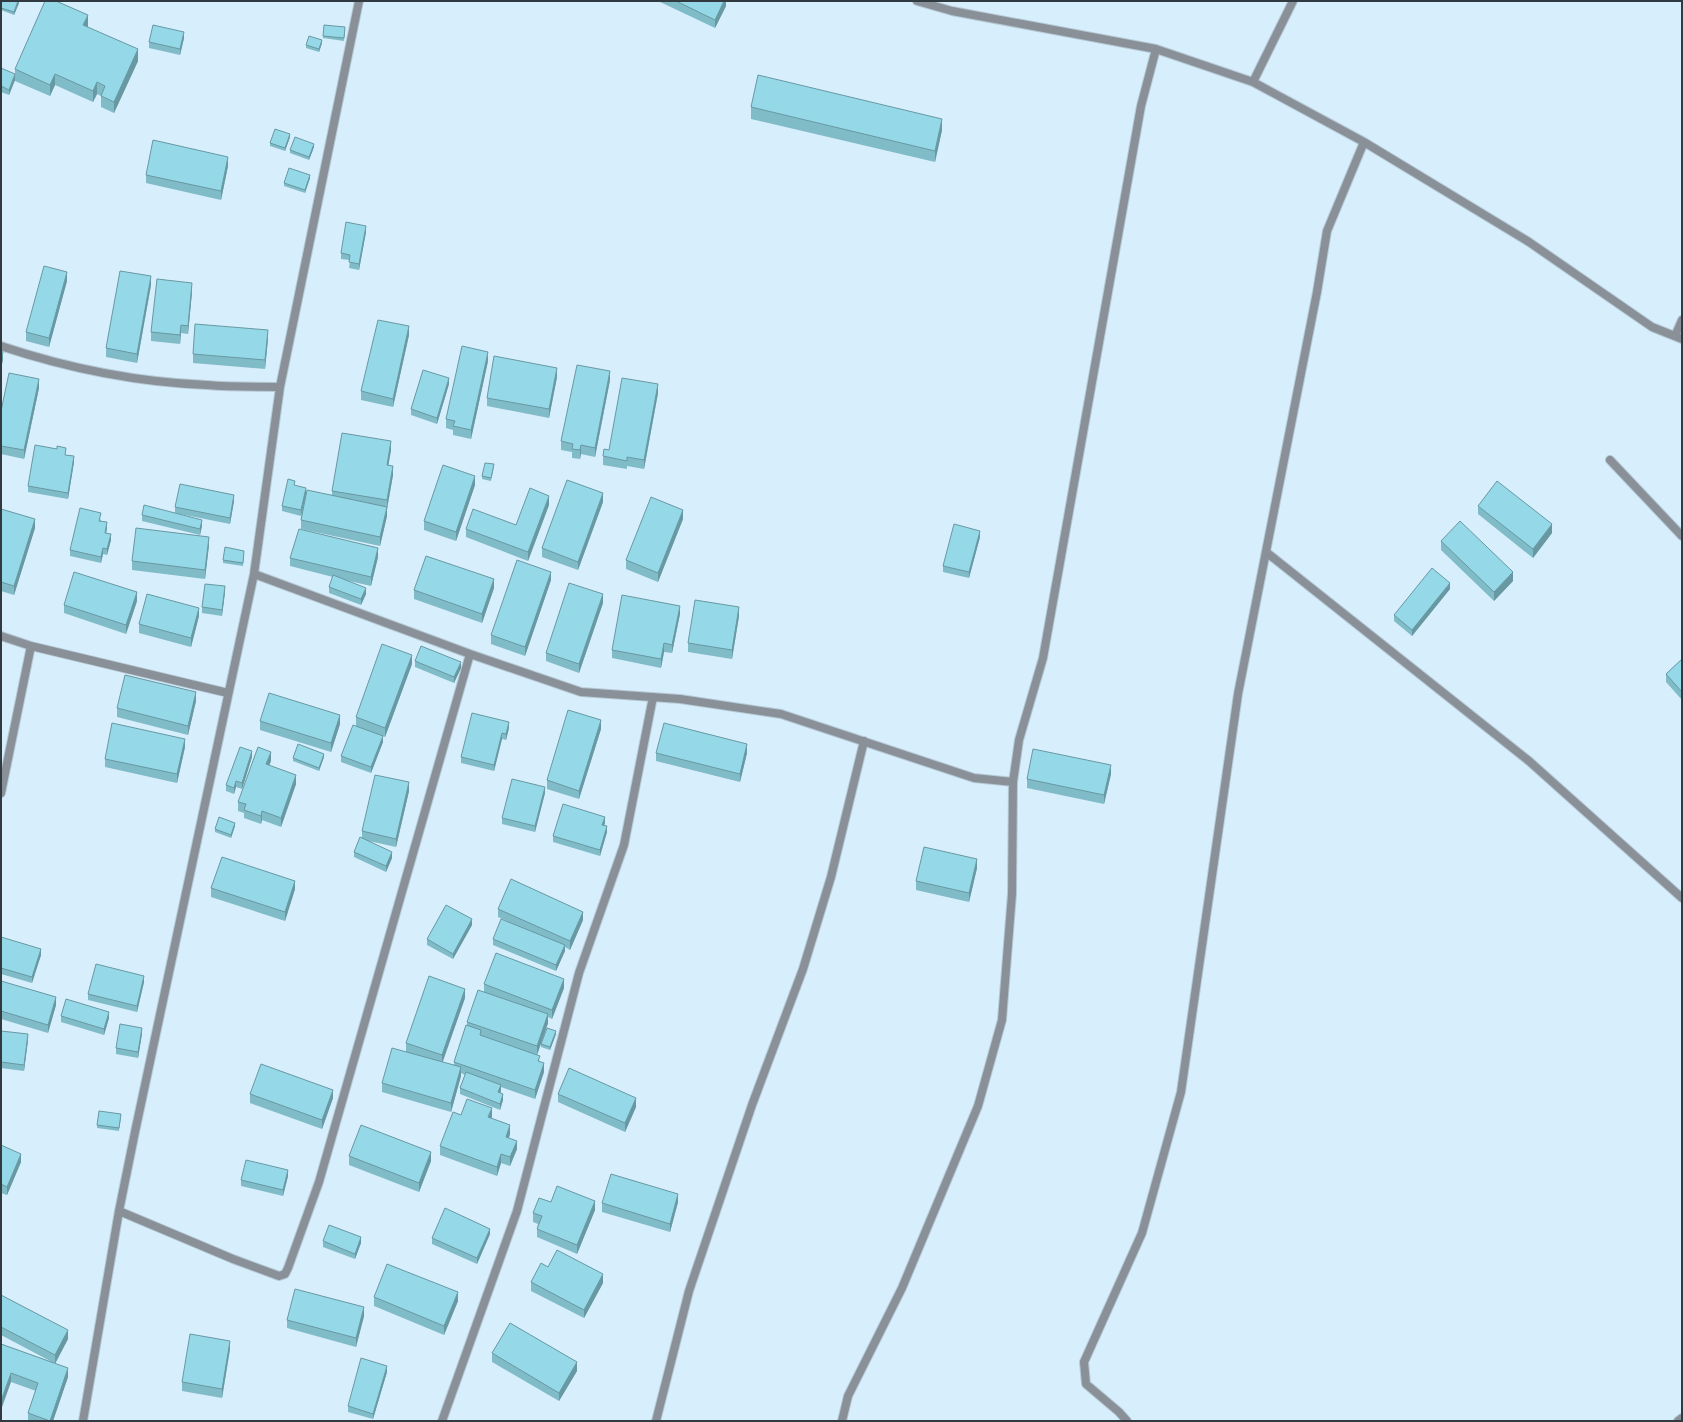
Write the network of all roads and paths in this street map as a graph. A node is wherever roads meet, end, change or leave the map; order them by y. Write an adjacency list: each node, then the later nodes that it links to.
1 (358, 1): 10 (street)
2 (917, 1): 4 (street)
3 (1293, 1): 5 (street)
4 (1156, 49): 5 (street); 21 (street)
5 (1253, 82): 6 (street)
6 (1364, 142): 8 (street); 13 (street)
7 (1682, 320): 8 (street)
8 (1678, 337)
9 (1, 346): 10 (street)
10 (280, 387): 14 (street)
11 (1610, 460): 12 (street)
12 (1682, 536)
13 (1266, 552): 23 (street); 30 (street)
14 (254, 574): 17 (street); 18 (street)
15 (1, 636): 16 (street)
16 (31, 646): 18 (street); 22 (street)
17 (470, 654): 19 (street); 24 (street)
18 (228, 693): 24 (street)
19 (653, 697): 20 (street); 27 (street)
20 (864, 741): 21 (street); 28 (street)
21 (1013, 782): 29 (street)
22 (1, 793)
23 (1682, 898)
24 (119, 1212): 26 (street)
25 (1682, 1418): 31 (street)
26 (83, 1421)
27 (442, 1421)
28 (656, 1421)
29 (842, 1421)
30 (1127, 1421)
31 (1678, 1421)

